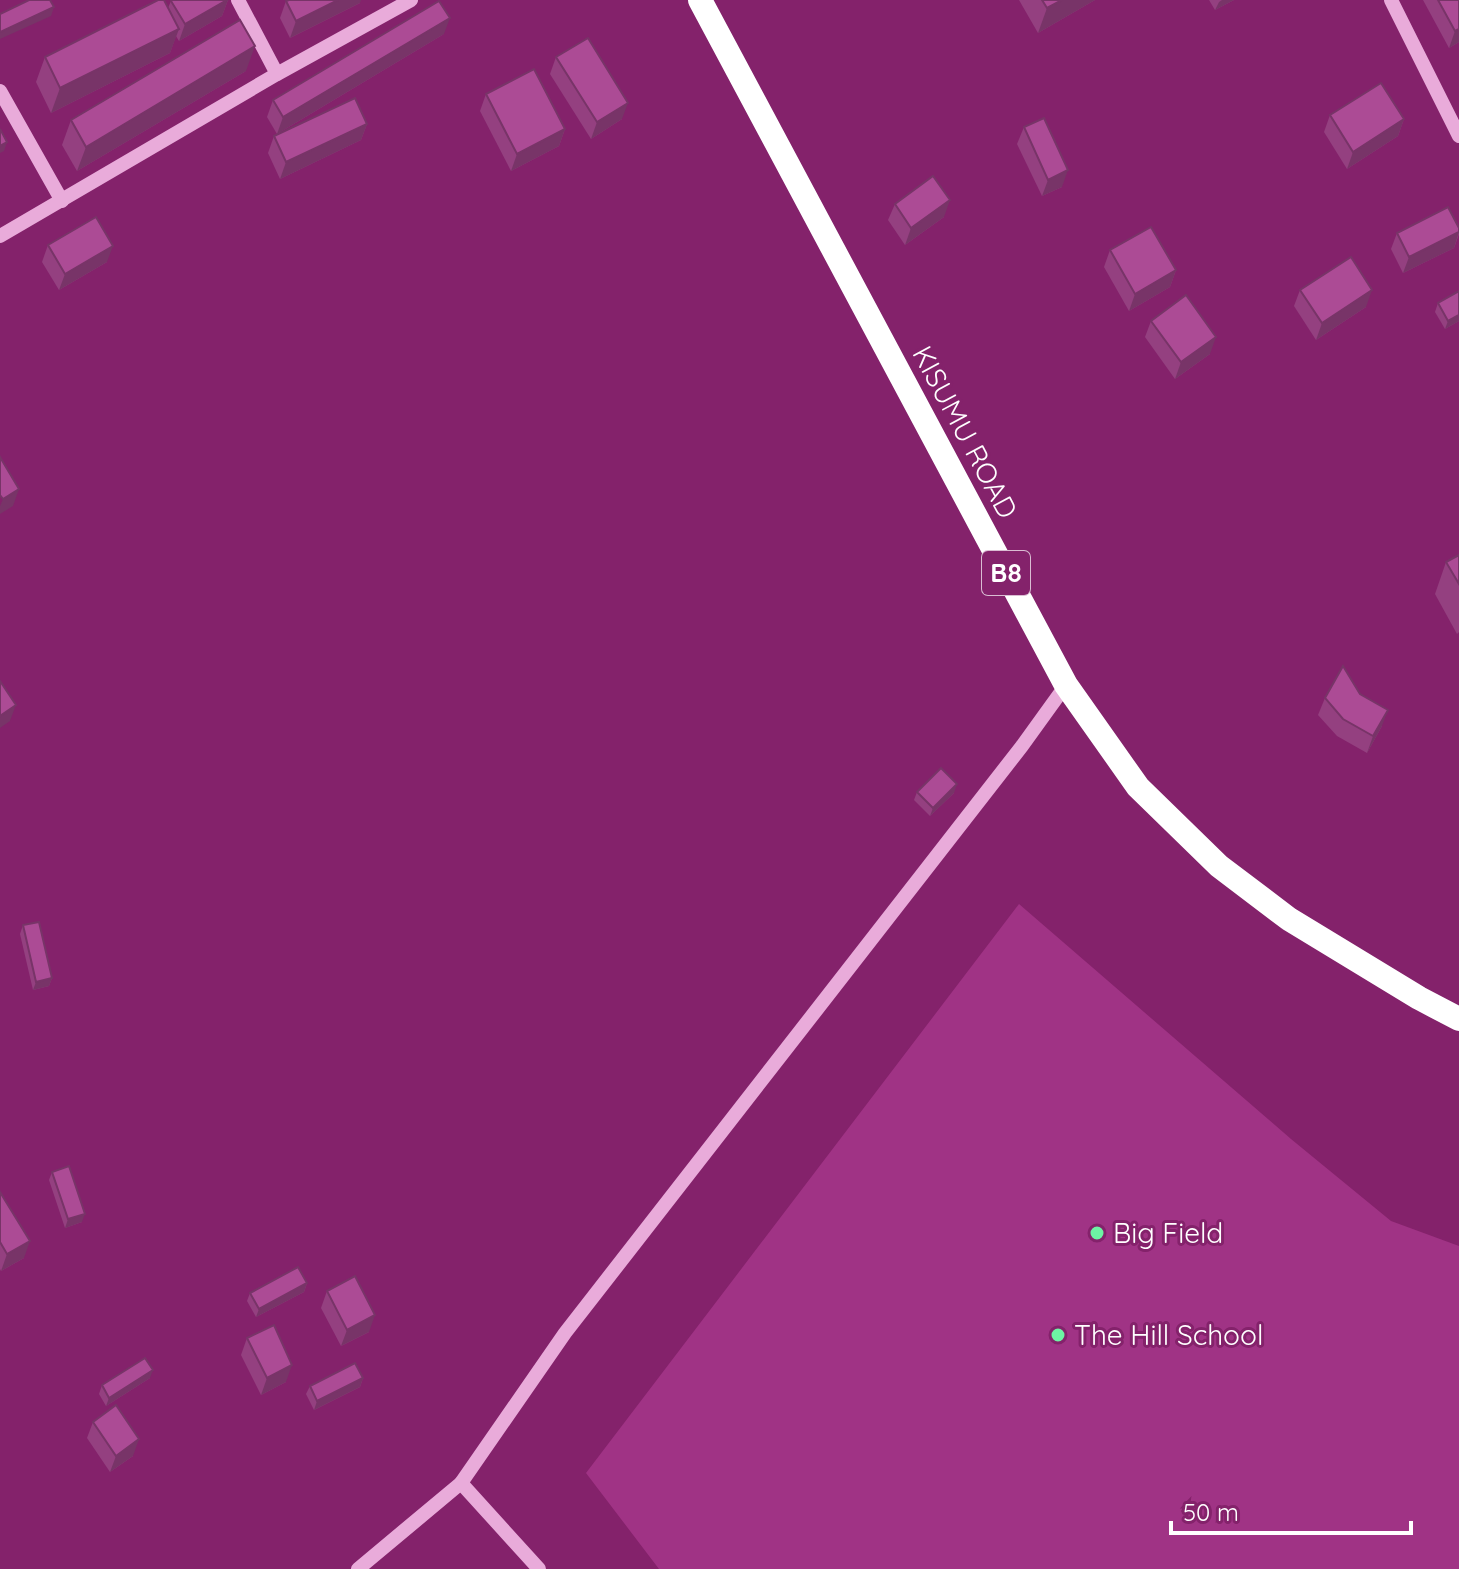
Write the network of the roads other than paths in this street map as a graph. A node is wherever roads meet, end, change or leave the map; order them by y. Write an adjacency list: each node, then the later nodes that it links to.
1 (238, 0): 5 (street)
2 (411, 0): 5 (street)
3 (700, 0): 10 (highway, KISUMU ROAD / B8)
4 (1391, 0): 7 (street)
5 (277, 74): 8 (street)
6 (0, 91): 8 (street)
7 (1459, 136)
8 (62, 201): 9 (street)
9 (0, 236)
10 (1066, 685): 11 (highway, KISUMU ROAD / B8); 12 (street)
11 (1459, 1019)
12 (461, 1483): 13 (street); 14 (street)
13 (358, 1569)
14 (539, 1569)

